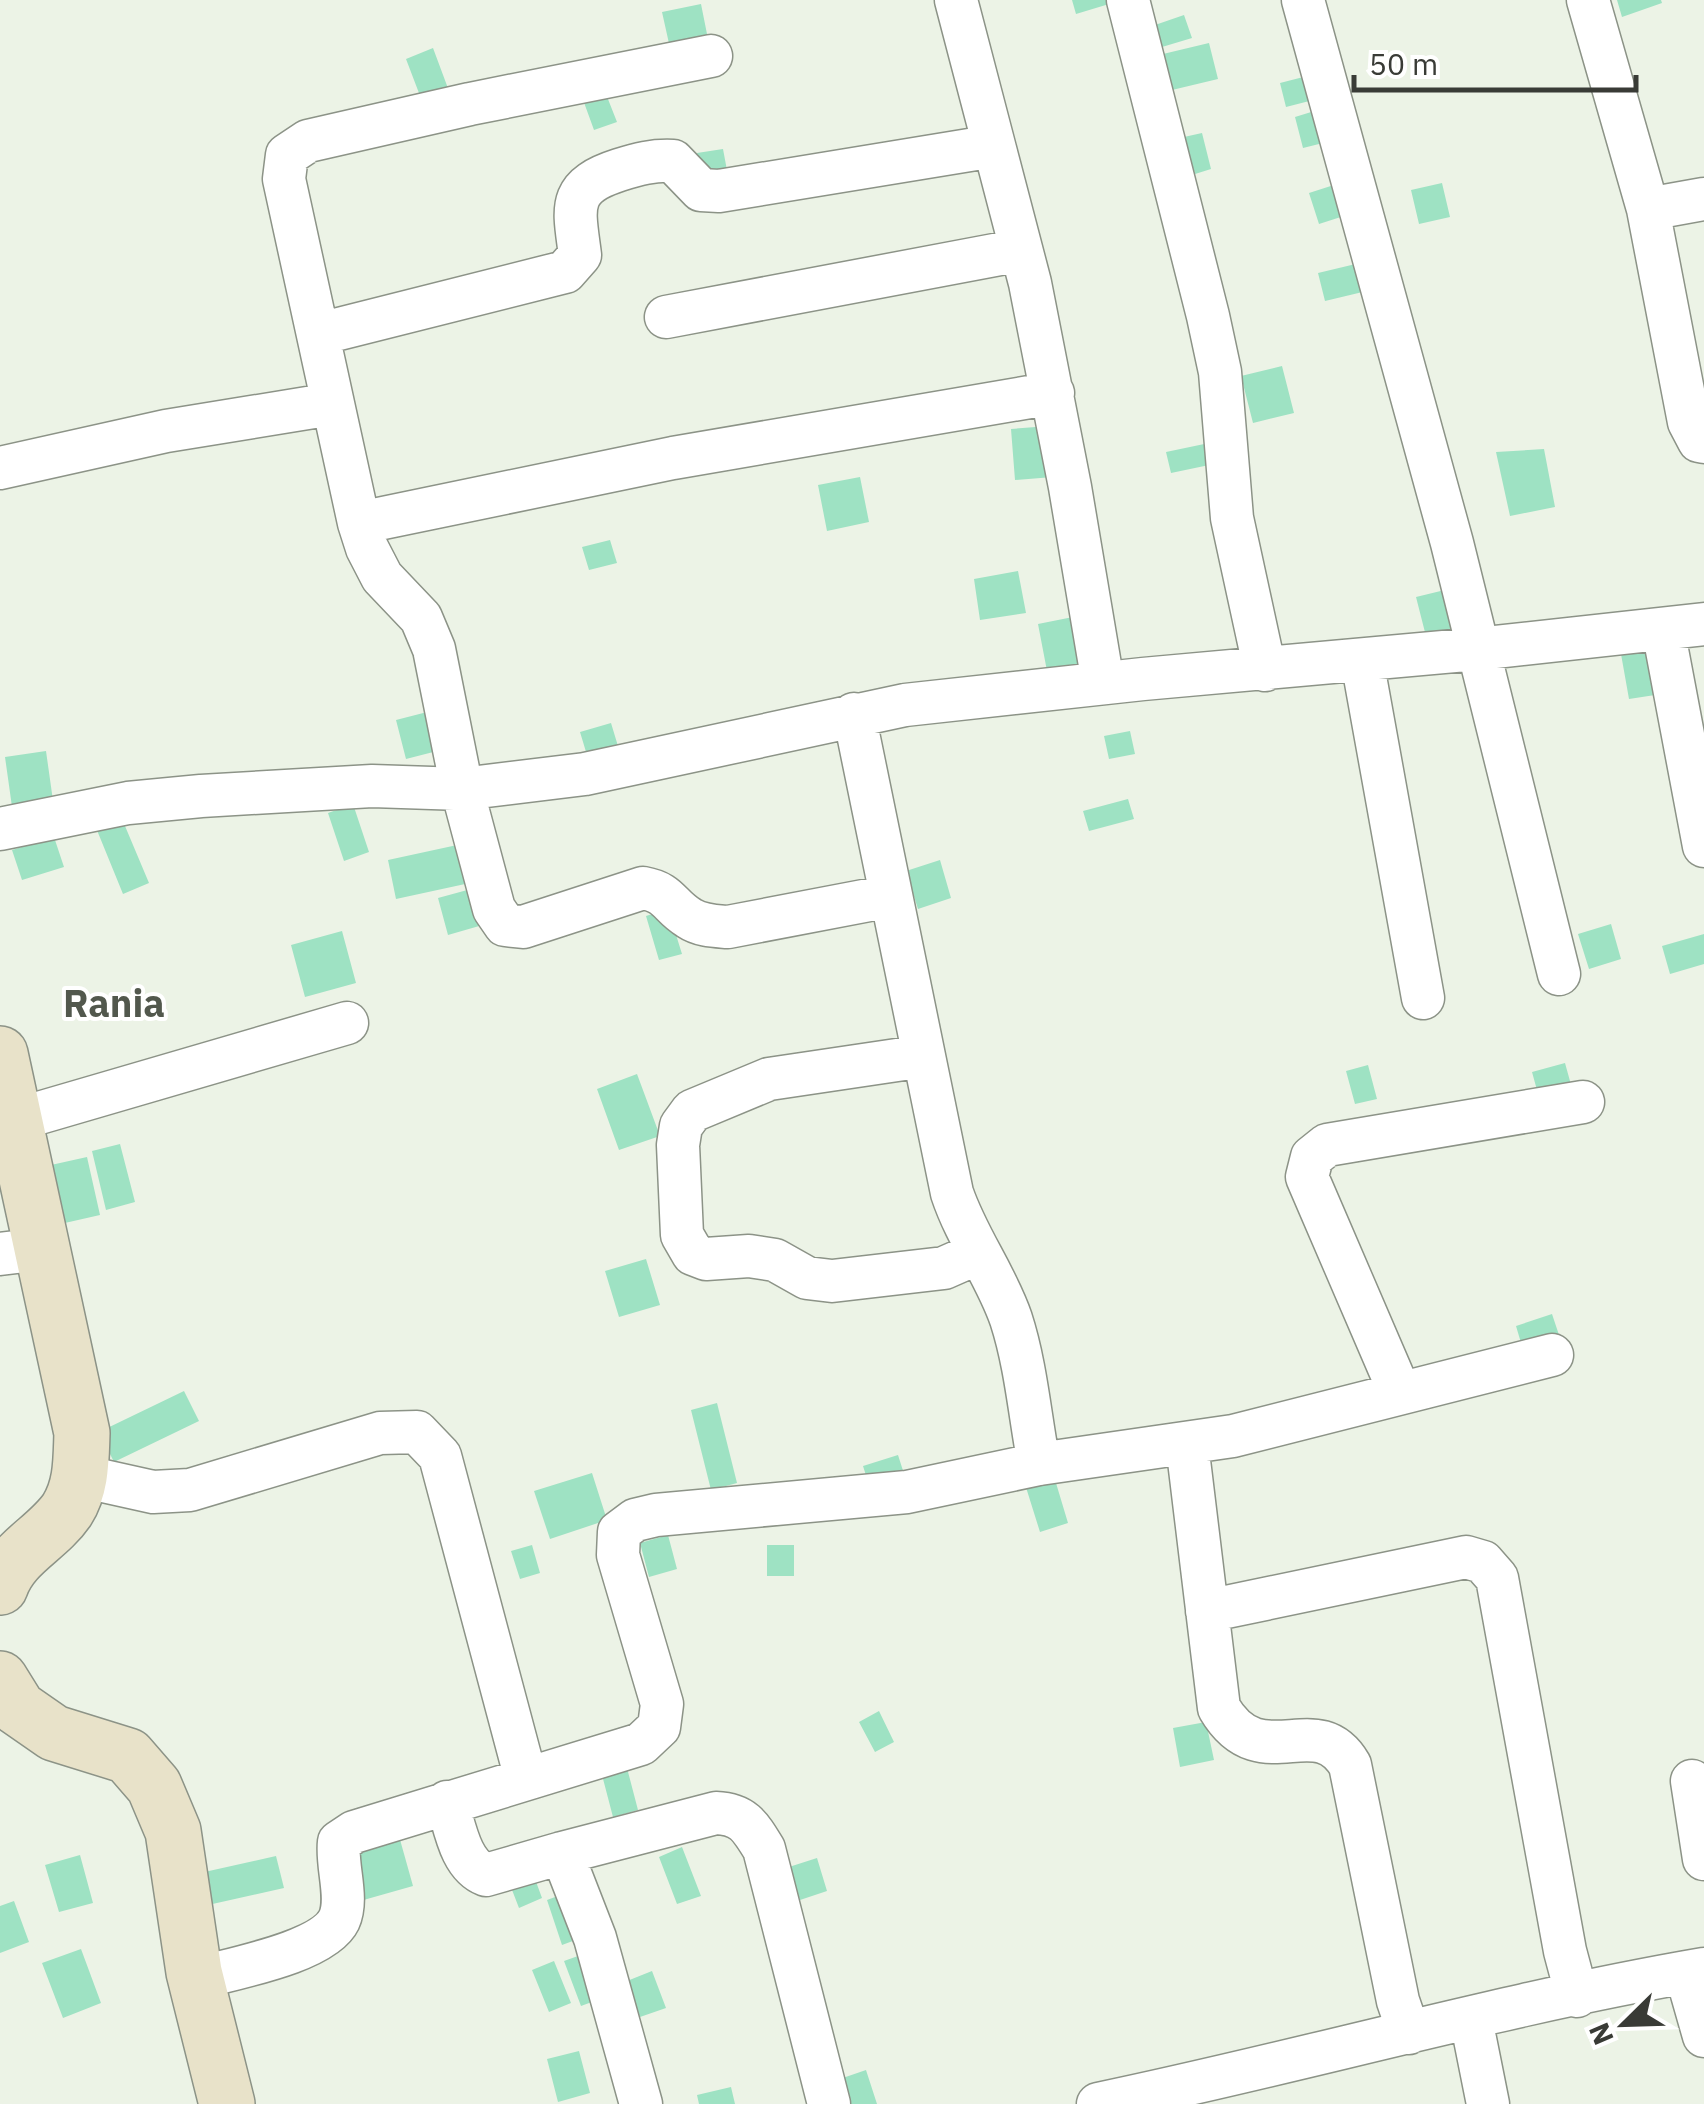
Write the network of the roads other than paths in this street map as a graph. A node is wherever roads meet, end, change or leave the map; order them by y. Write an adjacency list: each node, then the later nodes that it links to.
1 (956, 0): 6 (street)
2 (1128, 0): 20 (street)
3 (1303, 0): 18 (street)
4 (1588, 0): 8 (street)
5 (710, 56): 11 (street)
6 (994, 146): 9 (street); 11 (street)
7 (1704, 199): 8 (street)
8 (1648, 209): 14 (street)
9 (1021, 250): 10 (street); 12 (street)
10 (666, 317)
11 (319, 334): 13 (street)
12 (1053, 392): 16 (street); 21 (street)
13 (332, 404): 15 (street); 16 (street)
14 (1704, 442)
15 (0, 468)
16 (359, 522): 23 (street)
17 (1683, 626): 18 (street); 25 (street)
18 (1477, 650): 19 (street); 27 (street)
19 (1362, 660): 20 (street); 28 (street)
20 (1265, 670): 21 (street)
21 (1103, 683): 22 (street)
22 (854, 714): 23 (street); 26 (street)
23 (462, 789): 24 (street); 26 (street)
24 (0, 829)
25 (1704, 846)
26 (890, 896): 31 (street)
27 (1558, 974)
28 (1424, 998)
29 (347, 1023): 33 (street)
30 (0, 1054): 33 (street)
31 (924, 1056): 35 (street); 35 (street)
32 (1583, 1102): 37 (street)
33 (14, 1120): 34 (street)
34 (21, 1251): 40 (street)
35 (978, 1253): 39 (street)
36 (1552, 1355): 37 (street)
37 (1400, 1393): 38 (street)
38 (1187, 1444): 39 (street); 42 (street)
39 (1039, 1464): 44 (street)
40 (81, 1476): 41 (street); 44 (street)
41 (0, 1586)
42 (1207, 1611): 51 (street); 52 (street)
43 (0, 1679): 50 (street)
44 (526, 1779): 46 (street)
45 (1692, 1781): 48 (street)
46 (446, 1802): 47 (street); 50 (street)
47 (562, 1852): 56 (street); 57 (street)
48 (1704, 1860)
49 (1695, 1971): 51 (street); 54 (street)
50 (195, 1979): 55 (street)
51 (1577, 1996): 53 (street)
52 (1403, 2018): 53 (street); 58 (street)
53 (1471, 2019): 59 (street)
54 (1704, 2036)
55 (228, 2104)
56 (641, 2104)
57 (828, 2104)
58 (1098, 2104)
59 (1488, 2104)

